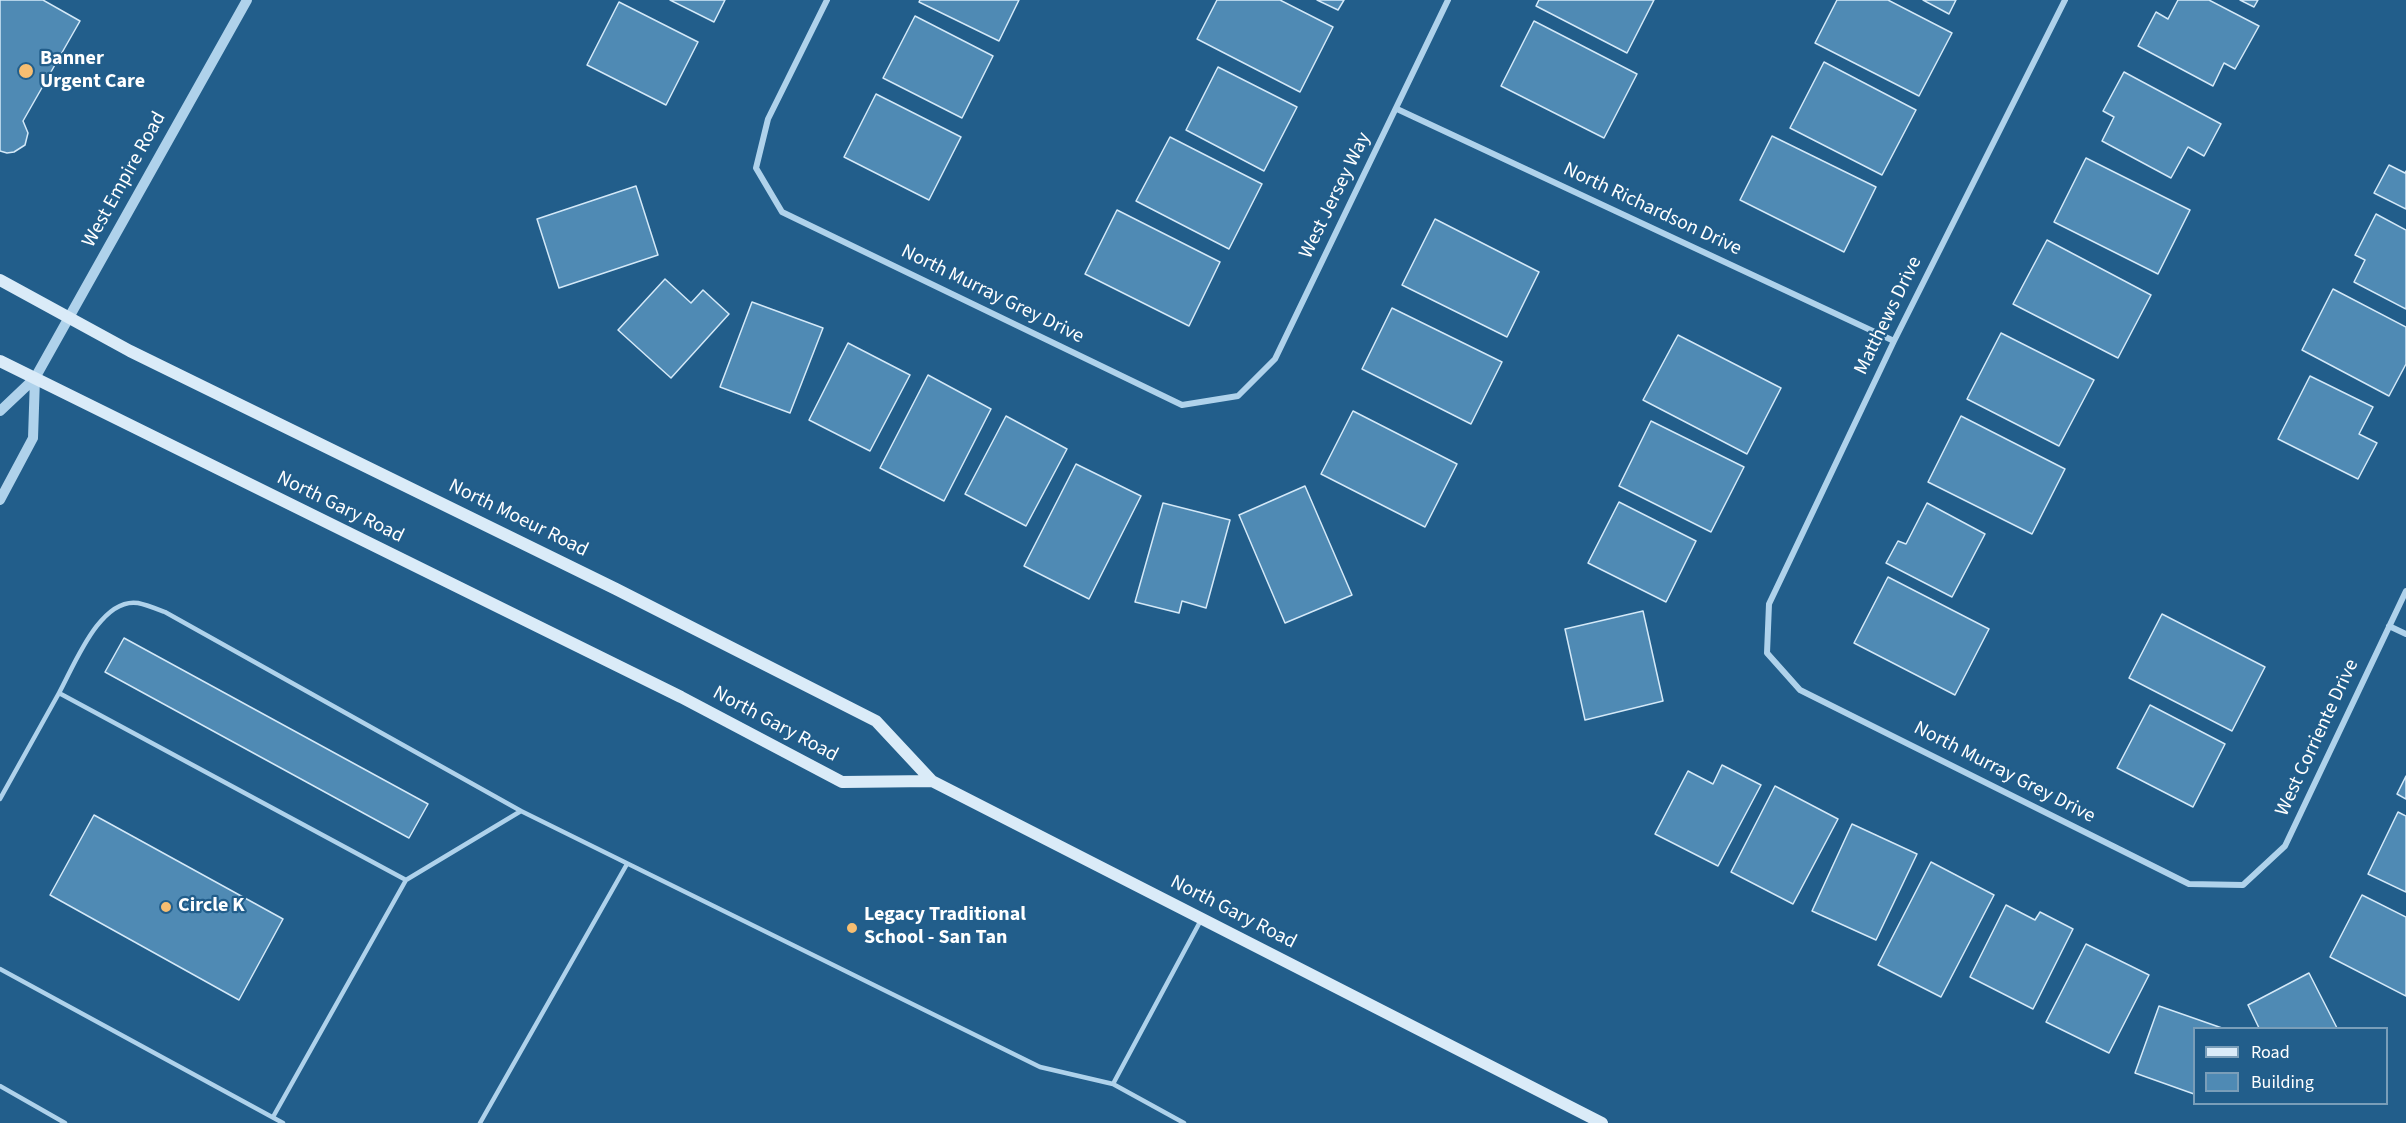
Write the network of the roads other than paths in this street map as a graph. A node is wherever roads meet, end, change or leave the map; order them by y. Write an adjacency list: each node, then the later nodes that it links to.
1 (248, 0): 7 (street, West Empire Road)
2 (827, 0): 11 (street, North Murray Grey Drive)
3 (1448, 0): 5 (street, West Jersey Way)
4 (2065, 0): 8 (street, Matthews Drive)
5 (1397, 109): 8 (street, North Richardson Drive); 11 (street, West Jersey Way)
6 (0, 280): 7 (main road)
7 (69, 318): 10 (street, West Empire Road); 19 (main road, North Moeur Road)
8 (1894, 341): 17 (street, Matthews Drive)
9 (0, 361): 10 (main road, North Gary Road)
10 (35, 378): 12 (street); 13 (street); 19 (main road, North Gary Road)
11 (1238, 396)
12 (0, 411)
13 (0, 500)
14 (2406, 591): 15 (street, West Corriente Drive)
15 (2389, 626): 16 (street); 24 (street, West Corriente Drive)
16 (2406, 634)
17 (1767, 653): 24 (street, North Murray Grey Drive)
18 (59, 693): 20 (lane); 21 (lane); 23 (lane)
19 (932, 781): 25 (main road, North Gary Road)
20 (0, 799)
21 (521, 811): 22 (lane); 23 (lane)
22 (627, 864): 27 (lane); 32 (lane)
23 (406, 880): 29 (lane)
24 (2242, 885)
25 (1202, 919): 27 (lane); 34 (main road, North Gary Road)
26 (0, 969): 29 (lane)
27 (1113, 1084): 33 (lane)
28 (0, 1086): 30 (lane)
29 (273, 1117): 31 (lane)
30 (65, 1123)
31 (283, 1123)
32 (480, 1123)
33 (1184, 1123)
34 (1602, 1123)

